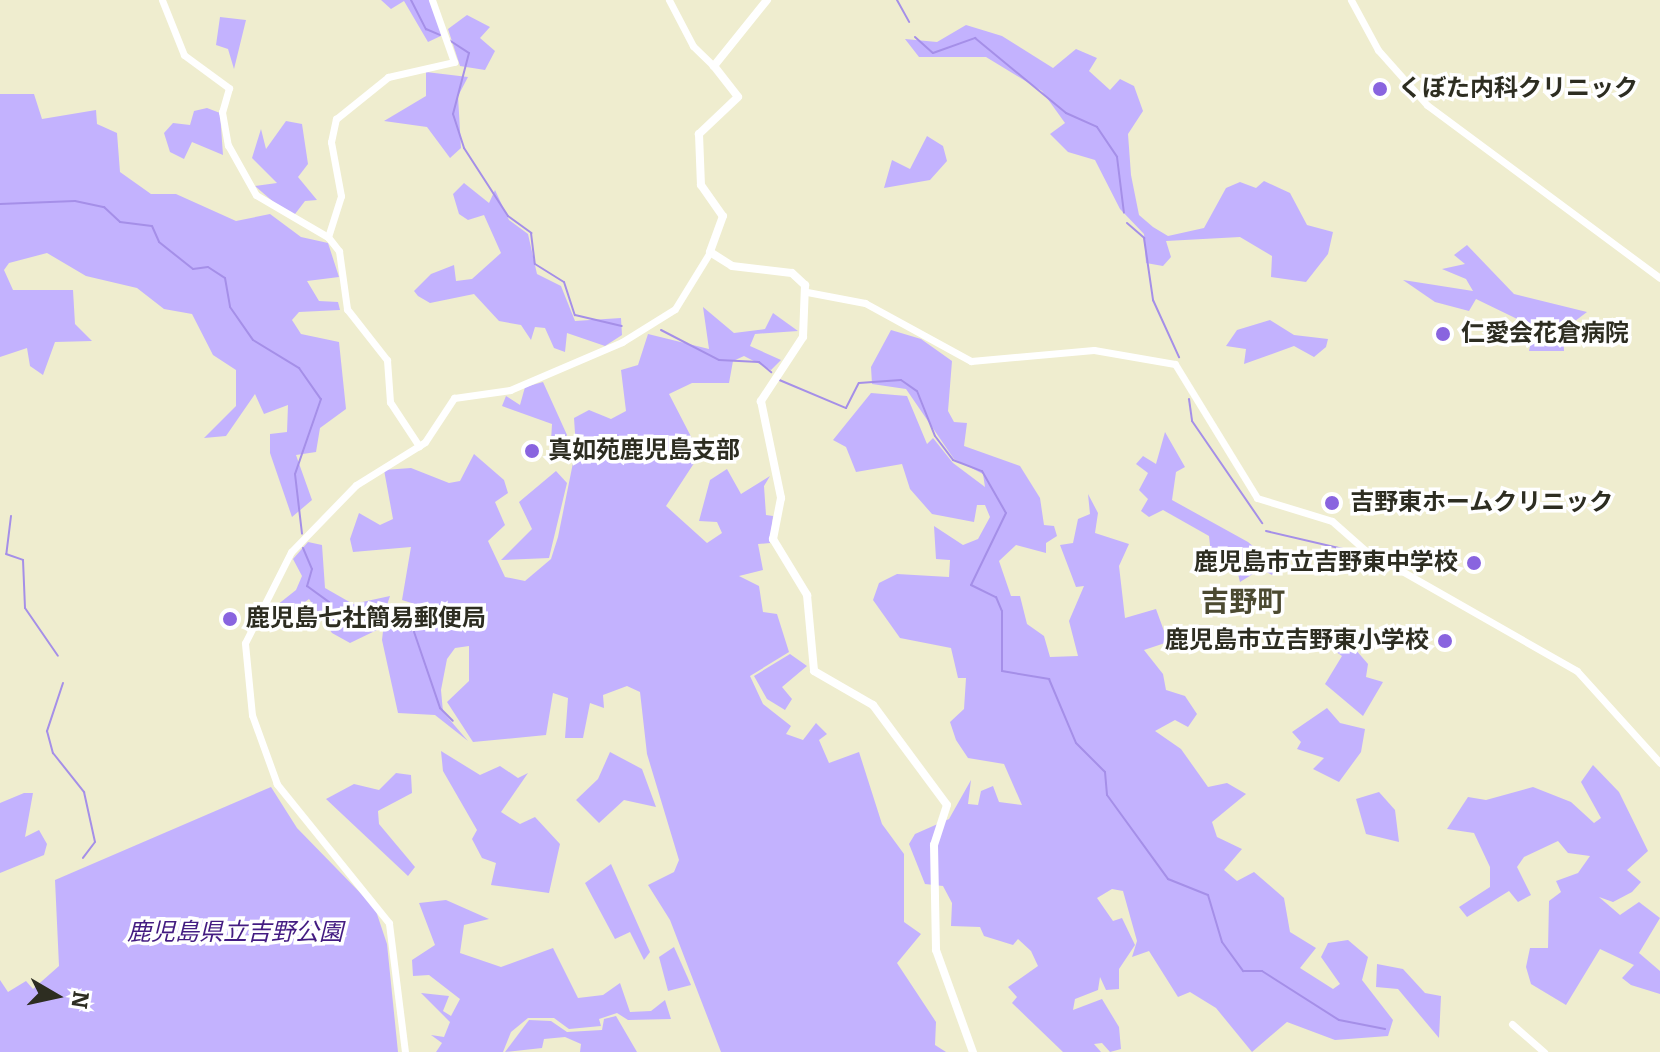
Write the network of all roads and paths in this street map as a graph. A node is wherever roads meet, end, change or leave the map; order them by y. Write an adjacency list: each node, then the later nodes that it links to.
1 (162, 0): 7 (street)
2 (432, 0): 7 (street)
3 (669, 0): 6 (street)
4 (767, 0): 6 (main road)
5 (1351, 0): 9 (street)
6 (714, 66): 8 (main road)
7 (328, 237): 11 (street)
8 (710, 252): 10 (main road); 11 (street)
9 (1660, 278)
10 (807, 292): 12 (street); 15 (main road)
11 (419, 446): 14 (street)
12 (1660, 763)
13 (1512, 1024): 16 (street)
14 (405, 1052)
15 (973, 1052)
16 (1544, 1052)

